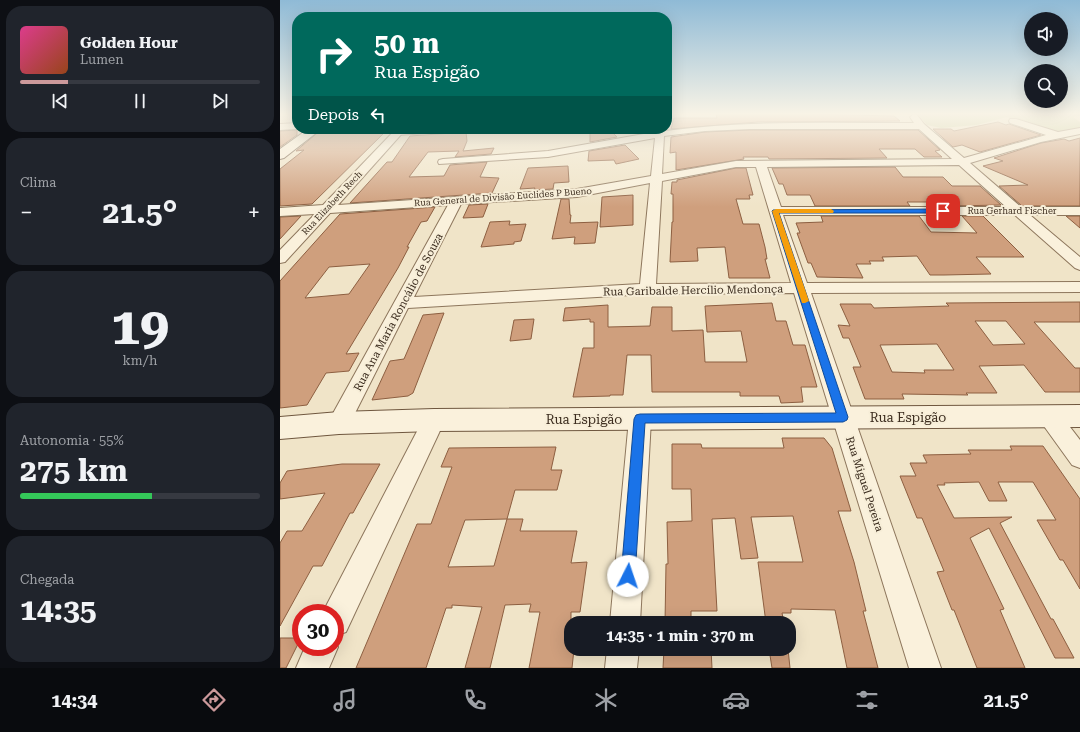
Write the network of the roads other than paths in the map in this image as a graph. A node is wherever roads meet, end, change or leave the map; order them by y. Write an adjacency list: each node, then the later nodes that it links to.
1 (293, 145): 7 (street)
2 (387, 145): 13 (street, Rua Elizabeth Rech)
3 (593, 145): 8 (street)
4 (659, 145): 11 (street)
5 (943, 145): 9 (street)
6 (1021, 145): 9 (street, Rua General de Divisão Euclides P Bueno)
7 (280, 155)
8 (443, 162)
9 (963, 162): 10 (street, Rua General de Divisão Euclides P Bueno); 15 (street)
10 (760, 163): 11 (street, Rua General de Divisão Euclides P Bueno); 14 (street, Rua Miguel Pereira)
11 (656, 178): 12 (street, Rua General de Divisão Euclides P Bueno); 22 (street)
12 (456, 201): 13 (street, Rua General de Divisão Euclides P Bueno); 23 (street, Rua Ana Maria Roncálio de Souza)
13 (327, 209): 17 (street, Rua General de Divisão Euclides P Bueno); 18 (street, Rua Elizabeth Rech)
14 (776, 211): 15 (street, Rua Gerhard Fischer); 21 (street, Rua Miguel Pereira)
15 (1019, 211): 16 (street, Rua Gerhard Fischer); 19 (street)
16 (1080, 211)
17 (280, 212)
18 (280, 259)
19 (1080, 265)
20 (1080, 287): 21 (street, Rua Garibalde Hercílio Mendonça)
21 (801, 288): 22 (street, Rua Garibalde Hercílio Mendonça); 26 (street, Rua Miguel Pereira)
22 (648, 289): 23 (street, Rua Garibalde Hercílio Mendonça)
23 (402, 303): 29 (street, Rua Ana Maria Roncálio de Souza)
24 (1050, 416): 25 (street, Rua Espigão); 26 (street, Rua Espigão); 31 (street)
25 (1080, 416)
26 (843, 417): 27 (street, Rua Espigão); 38 (street, Rua Miguel Pereira)
27 (640, 419): 28 (street, Rua Espigão); 33 (street)
28 (434, 420): 29 (street, Rua Espigão); 32 (street)
29 (339, 423): 30 (street, Rua Espigão)
30 (280, 428)
31 (1080, 458)
32 (343, 604)
33 (626, 616)
34 (318, 656): 36 (street)
35 (622, 656): 37 (street)
36 (312, 668)
37 (621, 668)
38 (925, 668)

